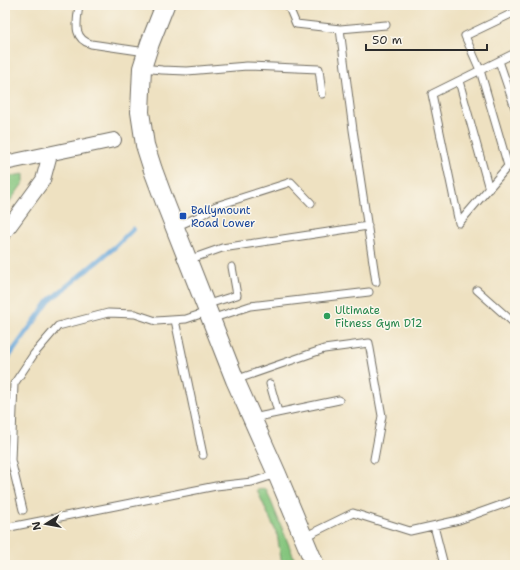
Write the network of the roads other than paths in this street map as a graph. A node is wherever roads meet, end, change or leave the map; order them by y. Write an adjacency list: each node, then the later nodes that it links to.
1 (79, 5): 8 (lane)
2 (166, 5): 8 (street)
3 (288, 5): 6 (lane)
4 (515, 12): 10 (lane)
5 (386, 25): 6 (lane)
6 (340, 29): 21 (lane)
7 (515, 53): 9 (lane)
8 (144, 60): 12 (lane); 22 (street)
9 (499, 61): 10 (lane); 13 (lane)
10 (480, 70): 11 (lane); 18 (lane)
11 (459, 81): 19 (lane); 19 (lane)
12 (322, 94)
13 (515, 108)
14 (114, 140): 15 (street)
15 (50, 154): 17 (street); 23 (street)
16 (515, 158): 18 (lane)
17 (5, 163)
18 (508, 166): 19 (lane)
19 (489, 189)
20 (311, 203): 22 (lane)
21 (368, 226): 24 (lane); 26 (lane)
22 (175, 227): 24 (street)
23 (5, 232)
24 (188, 260): 29 (street)
25 (232, 267): 29 (lane)
26 (376, 282)
27 (477, 290): 31 (lane)
28 (369, 292): 29 (lane)
29 (208, 312): 30 (lane); 32 (street)
30 (175, 320): 37 (lane); 41 (lane)
31 (515, 324)
32 (235, 380): 36 (street); 38 (lane)
33 (270, 384): 35 (lane)
34 (339, 400): 35 (lane)
35 (278, 412): 36 (lane)
36 (251, 418): 39 (street)
37 (203, 455)
38 (374, 459)
39 (277, 474): 43 (lane); 44 (street)
40 (515, 500): 42 (lane)
41 (23, 510)
42 (434, 526): 44 (lane); 46 (lane)
43 (5, 528)
44 (304, 537): 45 (street)
45 (315, 565)
46 (444, 565)

